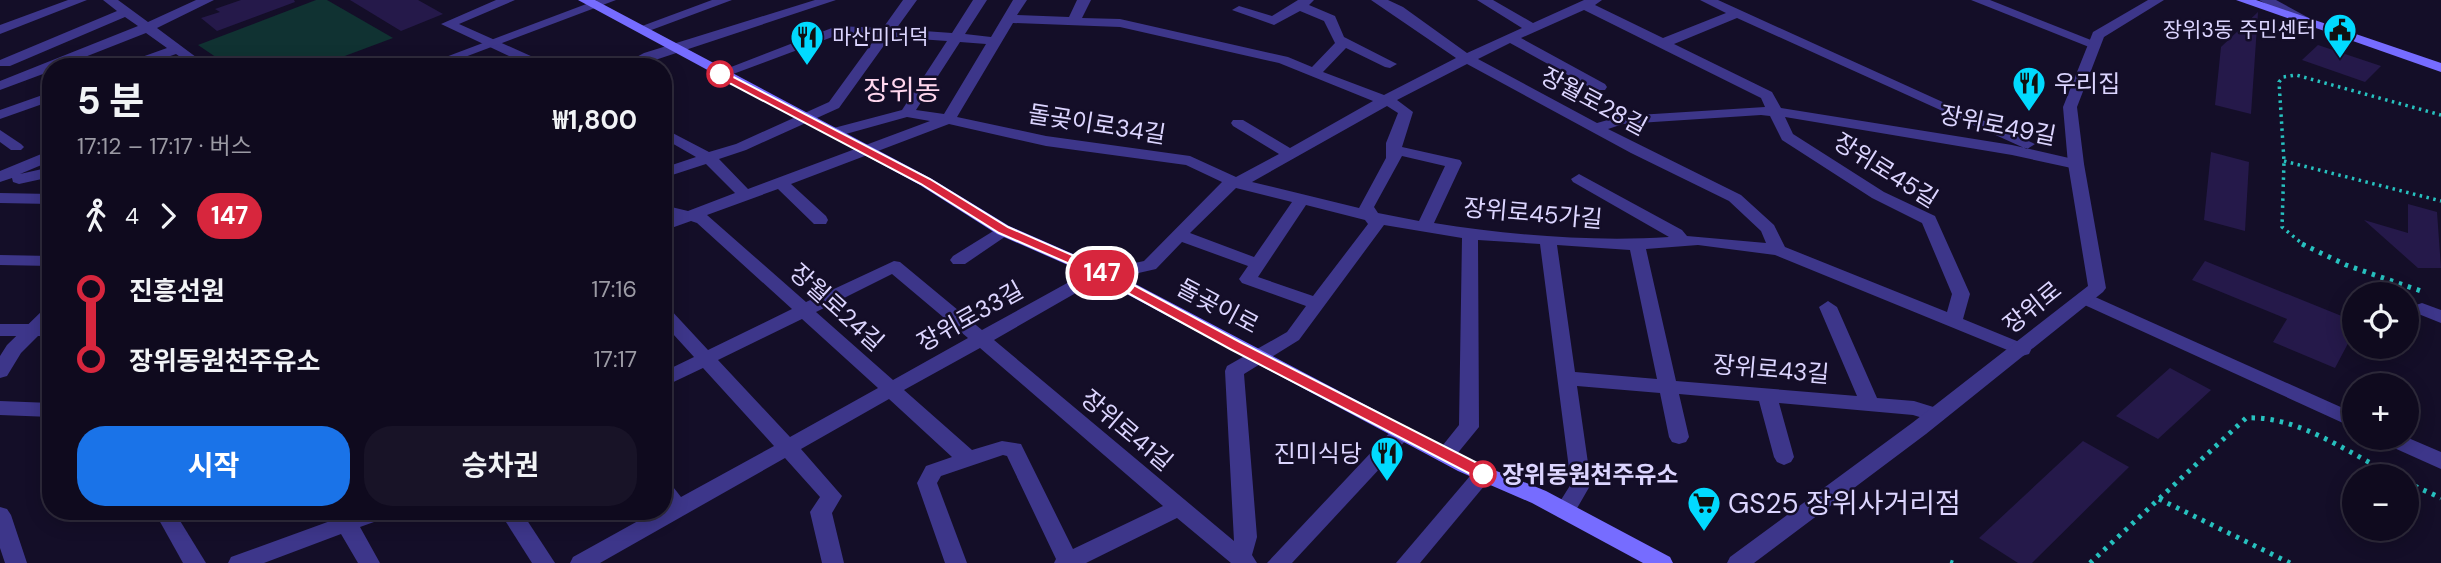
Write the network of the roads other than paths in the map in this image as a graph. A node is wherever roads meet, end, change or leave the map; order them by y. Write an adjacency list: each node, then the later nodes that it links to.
1 (80, 0): 31 (street)
2 (204, 0): 28 (street)
3 (508, 0): 35 (street)
4 (725, 0): 30 (street)
5 (829, 0): 19 (street)
6 (911, 0): 32 (street)
7 (980, 0): 33 (street)
8 (1020, 0): 26 (street)
9 (1084, 0): 27 (street)
10 (1378, 0): 50 (street, 장월로28길)
11 (1484, 0): 29 (street)
12 (1707, 0): 24 (street, 장위로49길)
13 (1978, 0): 40 (street)
14 (2157, 0): 40 (street, 장위로)
15 (2243, 0): 25 (main road)
16 (2266, 0): 25 (street)
17 (114, 1): 23 (street)
18 (596, 2): 30 (main road, 돌곶이로); 35 (street)
19 (811, 2): 41 (street)
20 (1590, 2): 29 (street, 장위로33길); 39 (street, 장위로45길)
21 (1302, 3): 22 (street); 38 (street)
22 (1238, 10)
23 (127, 12): 28 (street); 37 (street)
24 (1739, 13): 39 (street); 77 (street, 장위로49길)
25 (2302, 18): 53 (main road)
26 (1009, 19): 27 (street); 36 (street)
27 (1075, 19): 55 (street)
28 (148, 26): 42 (street); 43 (street)
29 (1531, 28): 34 (street, 장위로33길)
30 (641, 29): 41 (main road, 돌곶이로)
31 (0, 30)
32 (886, 33): 33 (street); 56 (street); 64 (street)
33 (956, 38): 36 (street); 62 (street)
34 (1510, 38): 50 (street, 장위로33길); 58 (street)
35 (492, 41): 47 (street); 48 (street)
36 (996, 41): 65 (street)
37 (55, 42): 43 (street); 51 (street)
38 (1344, 42): 52 (street); 55 (street)
39 (1663, 43): 61 (street, 장위로45길)
40 (2094, 44): 77 (street, 장위로)
41 (677, 48): 49 (street); 56 (main road, 돌곶이로)
42 (178, 49): 45 (street); 46 (street)
43 (79, 55): 44 (street)
44 (71, 58)
45 (153, 58)
46 (190, 58)
47 (449, 58)
48 (525, 58)
49 (649, 58)
50 (1468, 59): 60 (street, 장위로33길); 67 (street, 장월로28길)
51 (5, 63)
52 (1390, 64)
53 (2441, 68)
54 (42, 70): 57 (street)
55 (1314, 73): 60 (street)
56 (720, 74): 64 (main road, 돌곶이로)
57 (0, 86)
58 (1601, 87)
59 (42, 99): 63 (street)
60 (1388, 100): 73 (street); 74 (street, 장위로33길)
61 (1777, 112): 67 (street, 장위로49길); 77 (street, 장위로49길); 113 (street, 장위로45길)
62 (908, 113): 65 (street, 돌곶이로34길); 68 (street)
63 (0, 115)
64 (808, 118): 68 (main road, 돌곶이로); 75 (street)
65 (948, 119): 72 (street); 84 (street, 돌곶이로34길)
66 (1238, 123): 74 (street)
67 (1595, 128): 101 (street, 장월로28길)
68 (835, 132): 72 (main road, 돌곶이로)
69 (0, 135): 71 (street)
70 (672, 137): 75 (street)
71 (16, 148)
72 (868, 150): 83 (street); 95 (main road, 돌곶이로)
73 (1394, 150): 91 (street); 94 (street, 장위로45가길)
74 (1290, 154): 84 (street, 장위로33길)
75 (708, 158): 78 (street); 85 (street)
76 (42, 159): 80 (street)
77 (2076, 164): 107 (street, 장위로)
78 (672, 170)
79 (42, 174): 81 (street)
80 (0, 177)
81 (19, 179)
82 (1579, 179): 99 (street, 장위로45가길)
83 (780, 181): 85 (street); 92 (street)
84 (1236, 183): 88 (street, 장위로45가길); 96 (street, 장위로33길)
85 (744, 195): 90 (street)
86 (0, 198): 87 (street)
87 (42, 199)
88 (1302, 199): 91 (street, 장위로45가길); 105 (street)
89 (672, 212): 90 (street, 장월로24길)
90 (689, 216): 93 (street); 111 (street, 장월로24길)
91 (1371, 216): 94 (street, 장위로45가길); 109 (street, 돌곶이로)
92 (820, 220)
93 (672, 223)
94 (1424, 227): 97 (street, 장위로45가길)
95 (1003, 230): 103 (street); 106 (main road, 돌곶이로)
96 (1179, 234): 105 (street); 106 (street, 장위로33길)
97 (1470, 234): 98 (street, 장위로45가길); 136 (street)
98 (1548, 241): 100 (street, 장위로45가길); 123 (street)
99 (1683, 242): 100 (street, 장위로45가길); 101 (street, 장위로45가길)
100 (1637, 245): 124 (street)
101 (1778, 250): 113 (street, 장위로45가길)
102 (0, 260): 104 (street)
103 (959, 260)
104 (42, 261)
105 (1253, 272): 109 (street)
106 (1104, 275): 117 (street, 장위로33길); 119 (main road, 돌곶이로)
107 (2084, 299): 118 (street, 장위로); 130 (street)
108 (2425, 302): 112 (street)
109 (1317, 304): 119 (street, 돌곶이로)
110 (1828, 307): 127 (street, 장위로43길)
111 (802, 310): 117 (street, 장위로41길); 120 (street); 125 (street, 장월로24길)
112 (2441, 317)
113 (1954, 320): 118 (street, 장위로45가길)
114 (672, 322): 120 (street)
115 (0, 330): 116 (street)
116 (42, 330): 121 (street)
117 (982, 339): 125 (street, 장위로33길); 142 (street, 장위로41길)
118 (2022, 350): 131 (street, 장위로)
119 (1257, 357): 132 (main road, 돌곶이로); 152 (street, 장위로41길)
120 (705, 358): 122 (street); 134 (street)
121 (0, 371)
122 (672, 375)
123 (1567, 378): 124 (street, 장위로43길); 144 (street)
124 (1668, 387): 126 (street, 장위로43길); 133 (street)
125 (892, 389): 134 (street, 장위로33길); 138 (street, 장월로24길)
126 (1767, 395): 127 (street, 장위로43길); 137 (street)
127 (1870, 404): 131 (street, 장위로43길)
128 (0, 408): 129 (street)
129 (42, 410)
130 (2342, 410)
131 (1936, 415): 165 (street, 장위로)
132 (1402, 432): 136 (main road, 돌곶이로); 162 (street)
133 (1679, 437)
134 (789, 447): 143 (street, 장위로33길); 160 (street)
135 (2417, 450): 139 (street)
136 (1445, 455): 140 (main road, 돌곶이로)
137 (1784, 457)
138 (968, 459): 153 (street); 161 (street)
139 (2441, 461)
140 (1483, 474): 144 (main road, 돌곶이로); 163 (street)
141 (672, 500): 143 (street)
142 (1179, 508): 152 (street, 장위로41길); 153 (street)
143 (679, 509): 145 (street, 장위로33길)
144 (1565, 511): 164 (main road, 돌곶이로)
145 (672, 513)
146 (0, 515): 154 (street)
147 (168, 520): 155 (street)
148 (335, 520): 156 (street)
149 (344, 520): 157 (street)
150 (516, 520): 158 (street)
151 (659, 520): 159 (street, 장위로33길)
152 (1243, 560)
153 (1067, 562)
154 (16, 563)
155 (195, 563)
156 (239, 563)
157 (369, 563)
158 (544, 563)
159 (581, 563)
160 (833, 563)
161 (956, 563)
162 (1278, 563)
163 (1407, 563)
164 (1662, 563)
165 (1738, 563)

